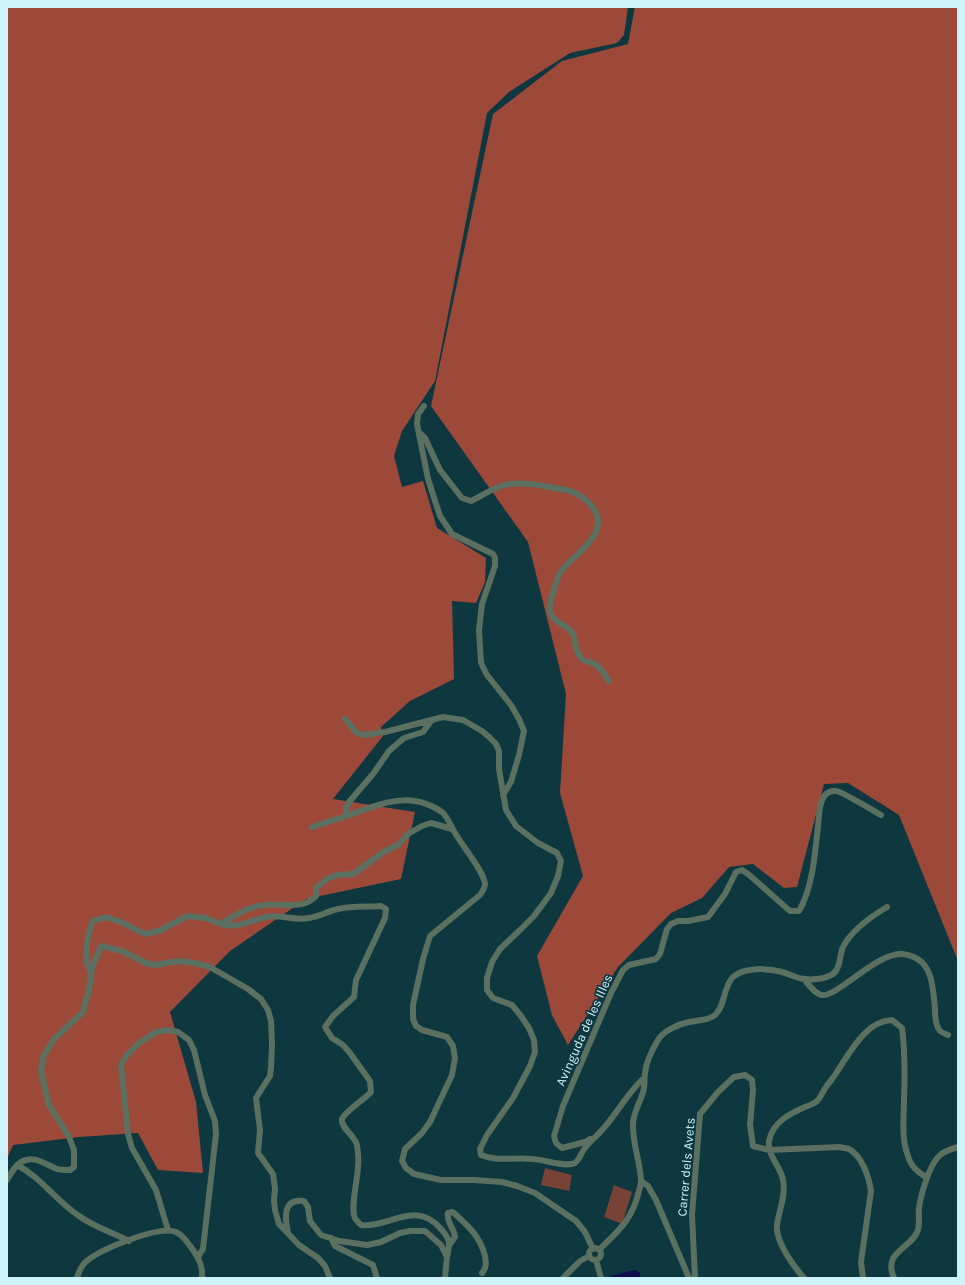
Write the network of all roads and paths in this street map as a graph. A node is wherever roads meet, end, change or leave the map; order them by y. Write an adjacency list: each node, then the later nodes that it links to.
1 (424, 406): 2 (street)
2 (419, 432): 3 (street); 6 (street)
3 (609, 681)
4 (345, 719): 5 (street)
5 (430, 721): 6 (street); 8 (street)
6 (503, 795): 17 (street)
7 (881, 815): 17 (street, Avinguda de les Illes)
8 (346, 816): 9 (street); 10 (street)
9 (312, 827)
10 (452, 829): 12 (street); 29 (street)
11 (887, 907): 14 (street)
12 (221, 924): 13 (street); 28 (street)
13 (91, 972): 20 (street); 25 (street)
14 (804, 979): 15 (street); 16 (street)
15 (948, 1035)
16 (644, 1078): 17 (street); 23 (street)
17 (597, 1136)
18 (958, 1147): 21 (street)
19 (769, 1150): 21 (street); 43 (street, Carrer dels Avets); 44 (street); 45 (street)
20 (17, 1165): 22 (street); 27 (street)
21 (927, 1178): 46 (street)
22 (7, 1180)
23 (641, 1181): 29 (street); 42 (street)
24 (168, 1230): 27 (street); 31 (street); 31 (street)
25 (289, 1235): 26 (street); 37 (street)
26 (331, 1238): 32 (street); 38 (street)
27 (129, 1241): 35 (street)
28 (450, 1244): 32 (street); 34 (street)
29 (596, 1249): 30 (street); 33 (street)
30 (589, 1256): 33 (street); 40 (street)
31 (198, 1257): 36 (street)
32 (447, 1257): 39 (street)
33 (596, 1260): 41 (street)
34 (482, 1273)
35 (77, 1278)
36 (202, 1278)
37 (330, 1278)
38 (377, 1278)
39 (445, 1278)
40 (564, 1278)
41 (601, 1278)
42 (689, 1278)
43 (695, 1278)
44 (804, 1278)
45 (863, 1278)
46 (894, 1278)

